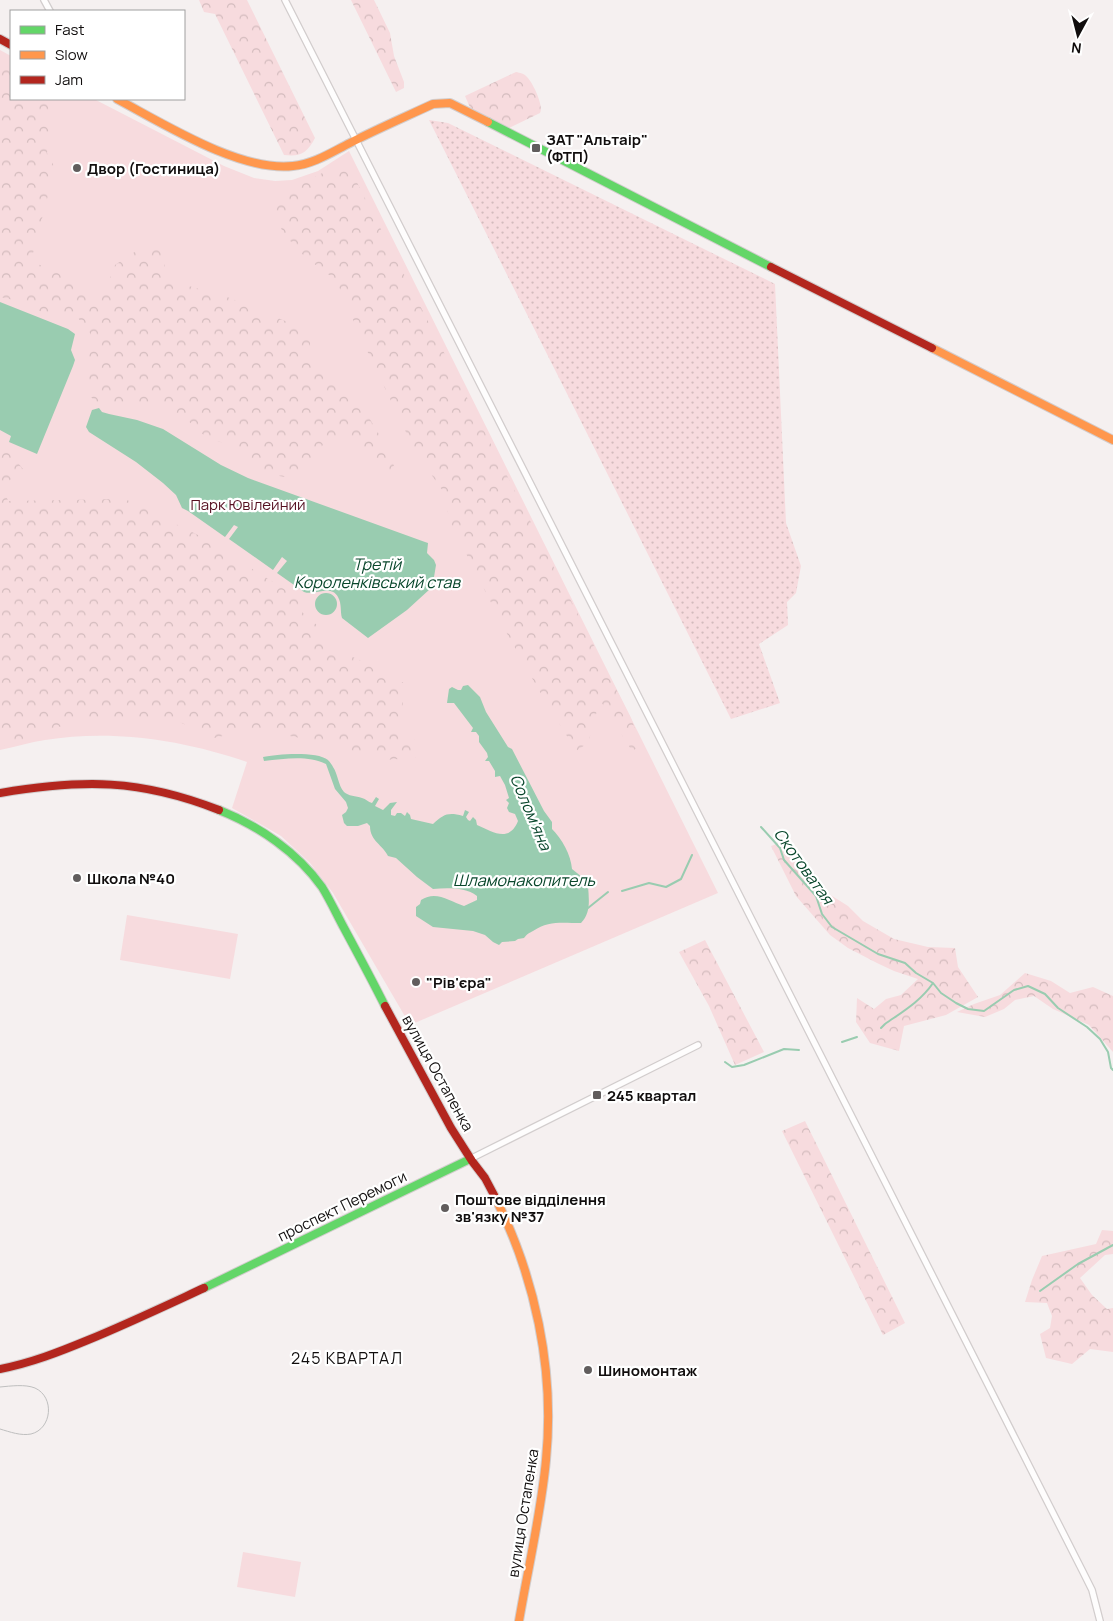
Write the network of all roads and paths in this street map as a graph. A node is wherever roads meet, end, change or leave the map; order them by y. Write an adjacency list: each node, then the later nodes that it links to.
1 (285, 0): 3 (street)
2 (119, 100): 3 (street)
3 (356, 140): 4 (street); 10 (street)
4 (1113, 440)
5 (0, 793): 7 (street, вулиця Остапенка)
6 (698, 1044): 7 (street, проспект Перемоги)
7 (470, 1159): 8 (street, проспект Перемоги); 9 (street, вулиця Остапенка)
8 (0, 1369)
9 (519, 1621)
10 (1100, 1621)

